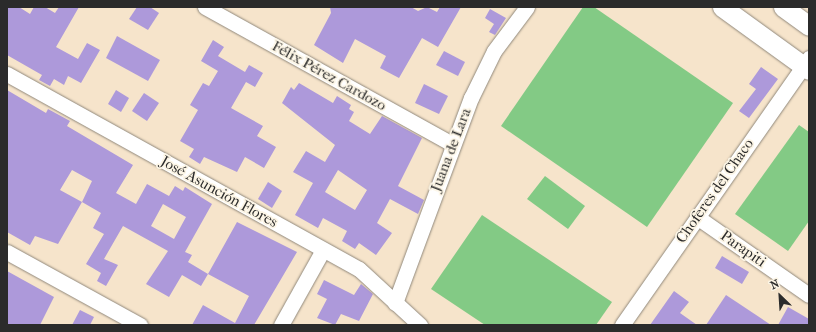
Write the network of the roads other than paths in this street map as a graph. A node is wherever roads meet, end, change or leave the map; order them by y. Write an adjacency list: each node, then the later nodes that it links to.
1 (205, 7): 8 (street, Félix Pérez Cardozo)
2 (526, 7): 8 (street, Juana de Lara)
3 (722, 7): 6 (main road)
4 (783, 7): 5 (main road)
5 (809, 26)
6 (807, 65): 9 (street, Choferes del Chaco)
7 (7, 74): 10 (street, José Asunción Flores)
8 (452, 144): 13 (street, Juana de Lara)
9 (697, 217): 12 (street, Parapiti); 17 (street, Choferes del Chaco)
10 (323, 250): 13 (street, José Asunción Flores); 15 (street)
11 (7, 252): 14 (street)
12 (809, 295)
13 (395, 303): 16 (street, José Asunción Flores)
14 (140, 325)
15 (281, 325)
16 (420, 325)
17 (622, 325)

